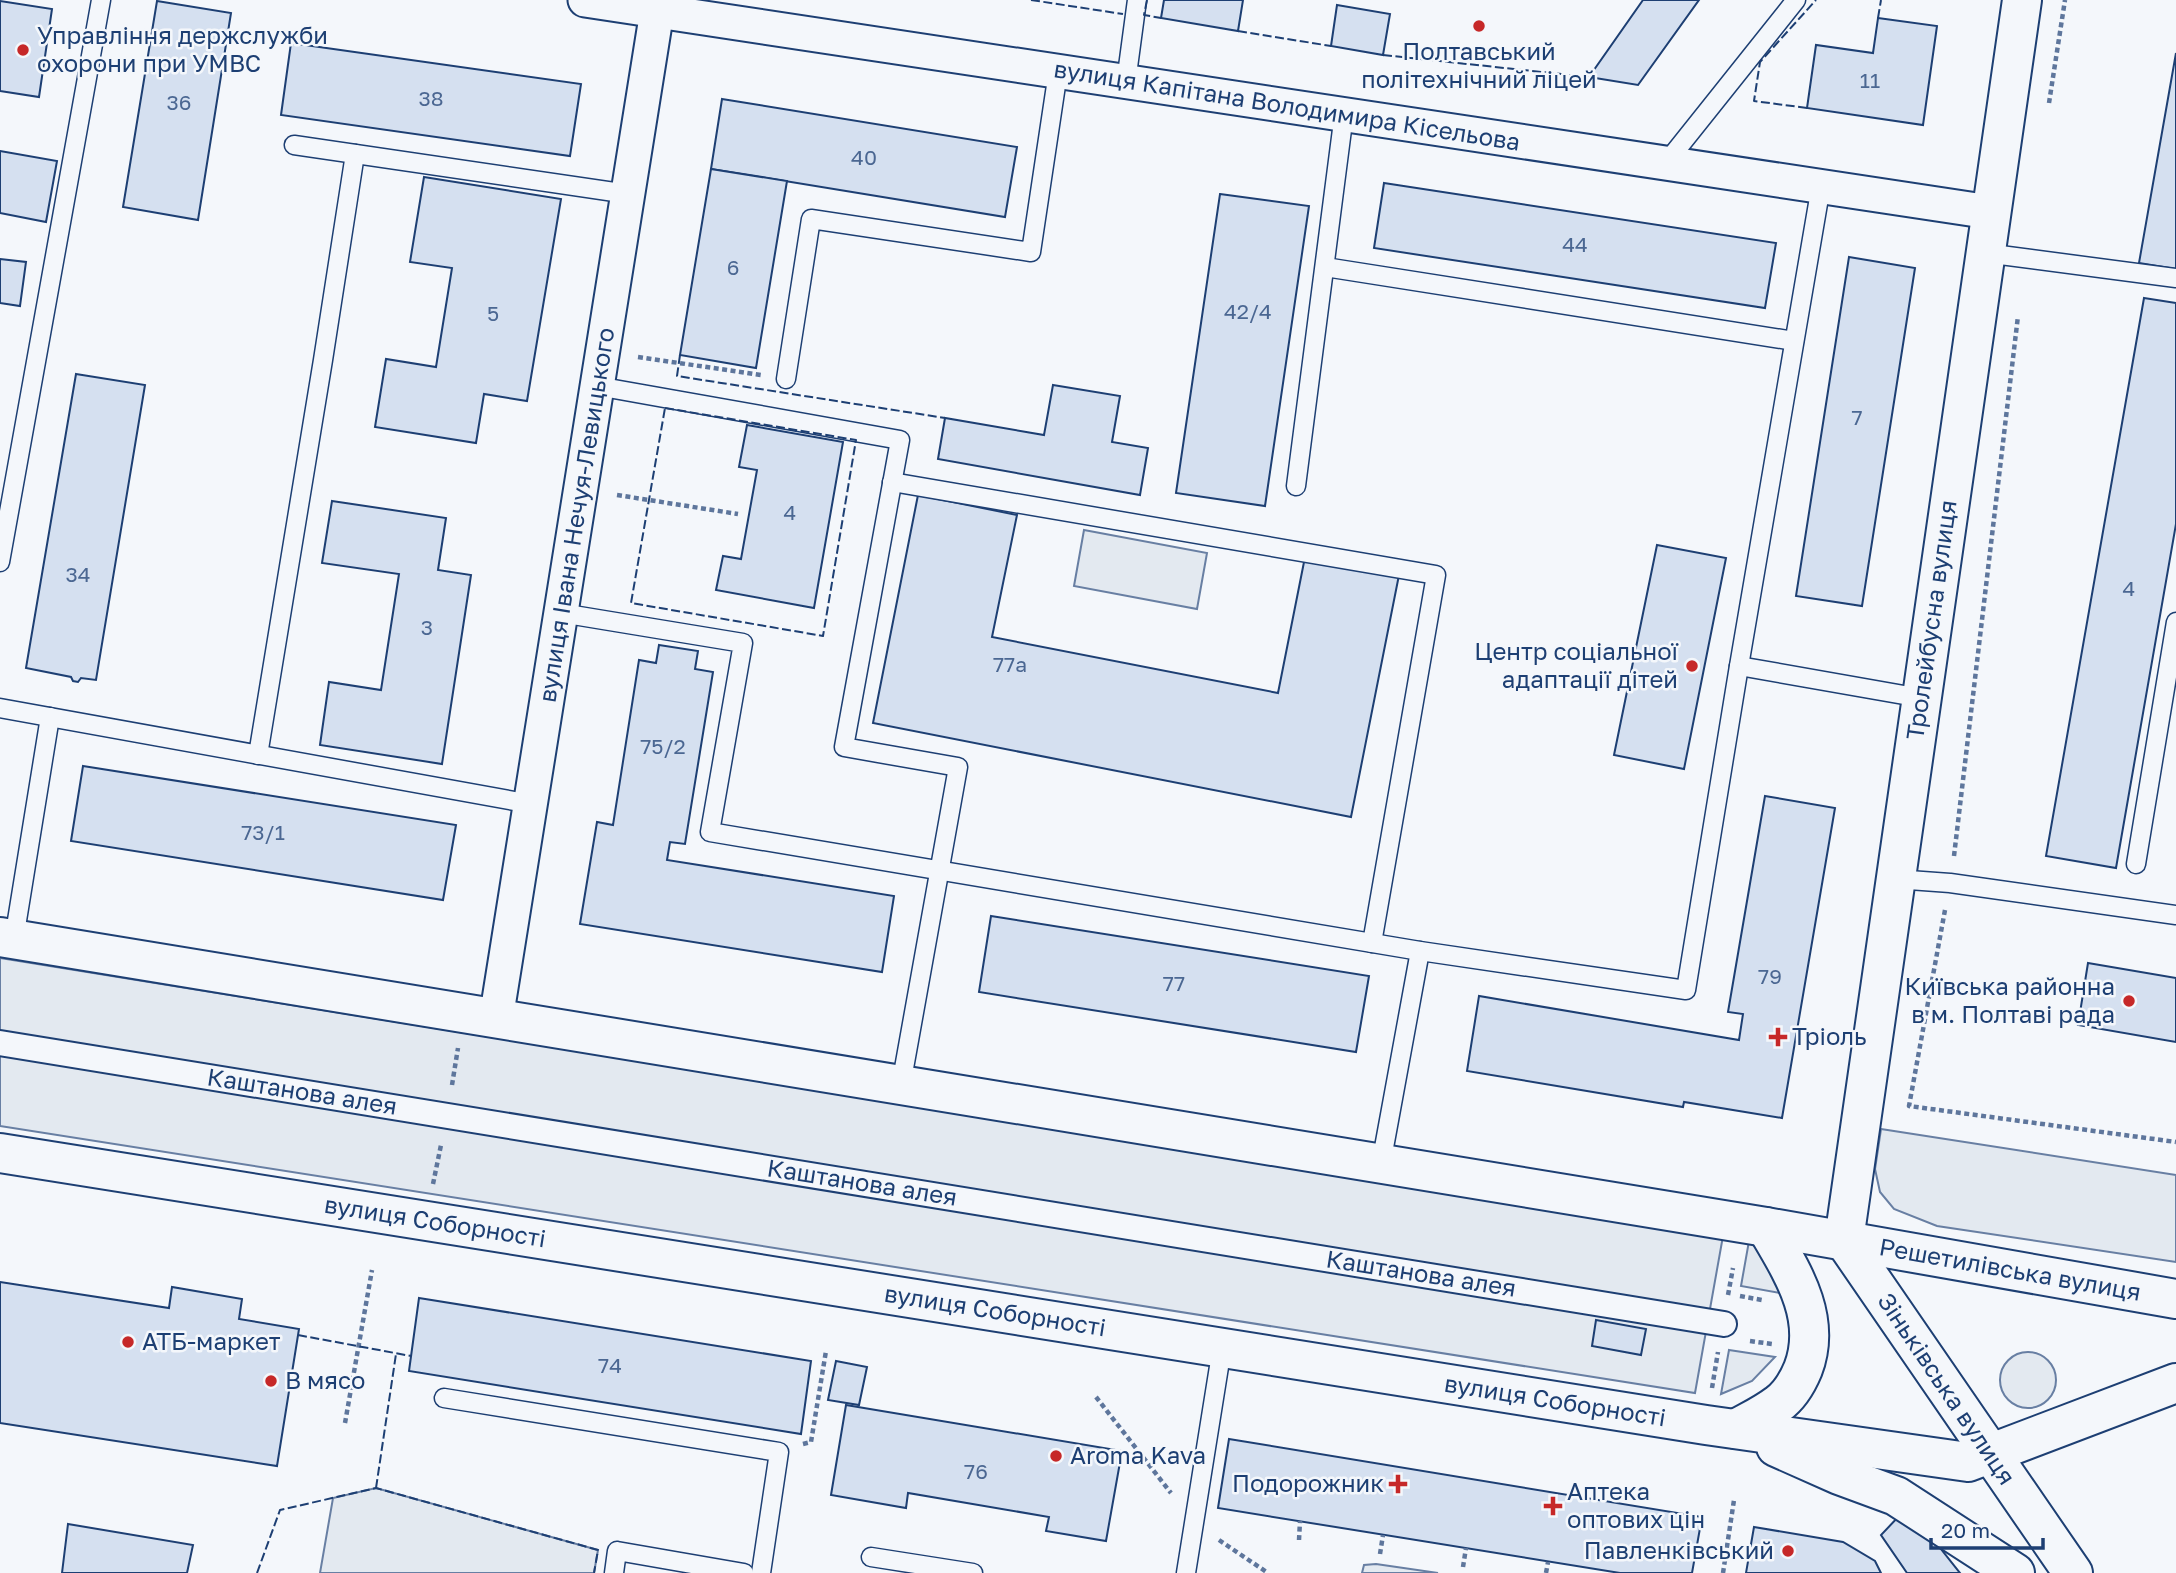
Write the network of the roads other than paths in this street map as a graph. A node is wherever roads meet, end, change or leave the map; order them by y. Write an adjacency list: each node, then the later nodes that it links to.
1 (101, 0): 24 (lane)
2 (585, 0): 6 (street, вулиця Капітана Володимира Кісельова)
3 (1137, 0): 8 (lane)
4 (1796, 0): 12 (lane)
5 (2022, 0): 15 (main road, Тролейбусна вулиця)
6 (657, 11): 7 (street, вулиця Капітана Володимира Кісельова); 14 (street, вулиця Івана Нечуя-Левицького)
7 (1058, 72): 8 (street, вулиця Капітана Володимира Кісельова); 20 (lane)
8 (1126, 82): 9 (street, вулиця Капітана Володимира Кісельова)
9 (1344, 114): 12 (street, вулиця Капітана Володимира Кісельова); 17 (lane)
10 (294, 145): 11 (lane)
11 (355, 154): 14 (lane); 31 (lane)
12 (1666, 163): 13 (street, вулиця Капітана Володимира Кісельова)
13 (1821, 186): 15 (street, вулиця Капітана Володимира Кісельова); 19 (lane)
14 (628, 194): 21 (street, вулиця Івана Нечуя-Левицького)
15 (1990, 212): 16 (main road, Тролейбусна вулиця)
16 (1985, 253): 18 (lane); 28 (main road, Тролейбусна вулиця)
17 (1325, 267): 19 (lane); 23 (lane)
18 (2176, 278)
19 (1794, 341): 27 (lane)
20 (786, 379)
21 (597, 386): 22 (lane); 25 (street, вулиця Івана Нечуя-Левицького)
22 (892, 482): 34 (lane); 38 (lane)
23 (1296, 486)
24 (0, 562)
25 (561, 613): 32 (street, вулиця Івана Нечуя-Левицького); 34 (lane)
26 (2176, 622): 33 (lane)
27 (1739, 666): 28 (lane); 39 (lane)
28 (1921, 698): 35 (main road, Тролейбусна вулиця)
29 (0, 708): 30 (lane)
30 (50, 717): 31 (lane); 37 (lane)
31 (258, 755): 32 (lane)
32 (531, 804): 40 (street, вулиця Івана Нечуя-Левицького)
33 (2136, 864)
34 (940, 871): 38 (lane); 42 (lane)
35 (1895, 879): 36 (lane); 46 (main road, Тролейбусна вулиця)
36 (2176, 915)
37 (7, 938): 40 (main road)
38 (1371, 943): 39 (lane)
39 (1420, 951): 44 (lane)
40 (496, 1019): 42 (main road)
41 (0, 1043): 48 (street, Каштанова алея)
42 (901, 1085): 44 (main road)
43 (0, 1153): 49 (main road, вулиця Соборності)
44 (1381, 1164): 45 (main road)
45 (1766, 1227): 46 (main road); 52 (main road)
46 (1844, 1240): 47 (main road, Решетилівська вулиця); 53 (main road, Зіньківська вулиця)
47 (2176, 1299)
48 (1724, 1324)
49 (1222, 1348): 52 (main road, вулиця Соборності); 59 (lane)
50 (2173, 1387): 53 (main road)
51 (444, 1398): 57 (lane)
52 (1736, 1429): 53 (main road, вулиця Соборності); 60 (main road)
53 (1990, 1453): 61 (main road, Зіньківська вулиця)
54 (871, 1557): 58 (lane)
55 (614, 1573): 56 (lane)
56 (744, 1573)
57 (761, 1573)
58 (973, 1573)
59 (1186, 1573)
60 (2015, 1573)
61 (2073, 1573)

